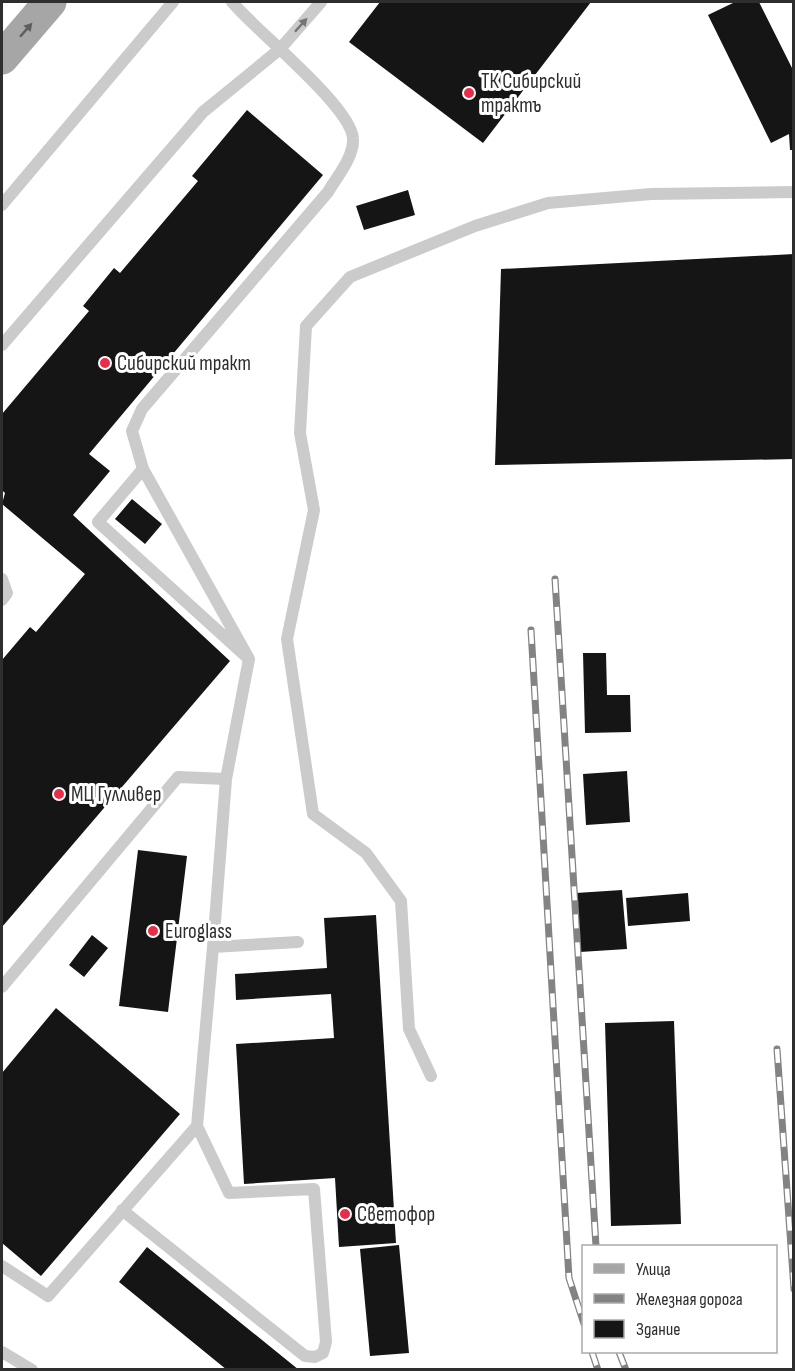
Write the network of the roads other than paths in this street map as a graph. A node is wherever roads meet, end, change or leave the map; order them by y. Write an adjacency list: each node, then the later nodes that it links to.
1 (50, 2): 6 (main road, one-way to 1)
2 (173, 2): 8 (lane)
3 (232, 2): 5 (lane)
4 (321, 2): 5 (lane, one-way to 4)
5 (280, 49): 9 (lane); 10 (lane)
6 (2, 58)
7 (794, 192): 18 (lane)
8 (2, 205)
9 (2, 345)
10 (143, 470): 13 (lane); 13 (lane)
11 (2, 579): 12 (lane)
12 (2, 600)
13 (249, 659): 14 (lane)
14 (226, 779): 16 (lane); 17 (lane)
15 (298, 942): 16 (lane)
16 (213, 947): 19 (lane)
17 (2, 987)
18 (431, 1076)
19 (197, 1126): 20 (lane); 20 (lane)
20 (122, 1210): 21 (lane)
21 (2, 1266)
22 (2, 1352): 23 (lane)
23 (32, 1370)

